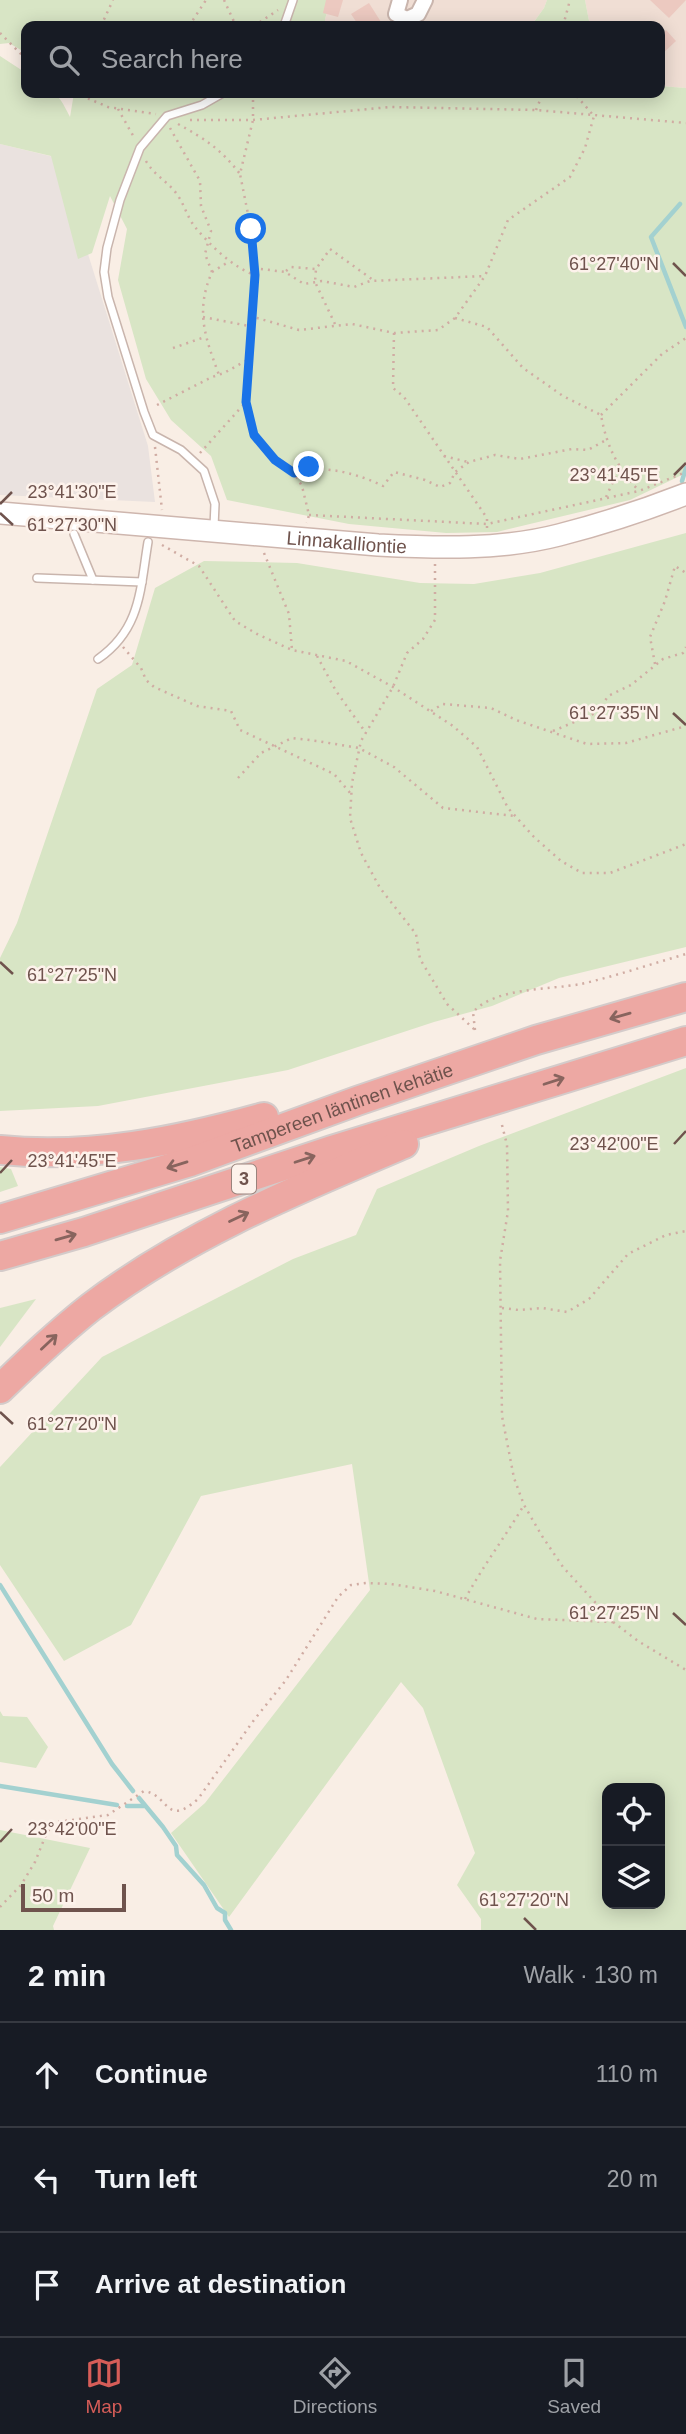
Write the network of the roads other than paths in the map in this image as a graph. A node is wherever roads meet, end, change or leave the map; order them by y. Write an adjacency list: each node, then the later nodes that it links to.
1 (293, 0): 4 (lane)
2 (400, 0): 3 (street)
3 (425, 0)
4 (286, 21)
5 (214, 98): 8 (lane)
6 (686, 494): 8 (main road, Linnakalliontie)
7 (0, 513): 8 (main road, Linnakalliontie)
8 (214, 532)
9 (74, 534): 12 (lane)
10 (148, 542): 13 (lane)
11 (37, 578): 12 (lane)
12 (93, 580): 13 (lane)
13 (142, 582): 14 (lane)
14 (98, 659)
15 (686, 997): 17 (highway, Tampereen läntinen kehätie / 3, one-way to 17)
16 (686, 1041): 18 (highway, Tampereen läntinen kehätie / 3, one-way to 16)
17 (357, 1101): 19 (highway); 20 (highway, Tampereen läntinen kehätie / 3, one-way to 20)
18 (495, 1113): 21 (highway, Tampereen läntinen kehätie / 3, one-way to 18); 22 (highway, one-way to 18)
19 (0, 1150)
20 (0, 1219)
21 (0, 1256)
22 (0, 1389)

